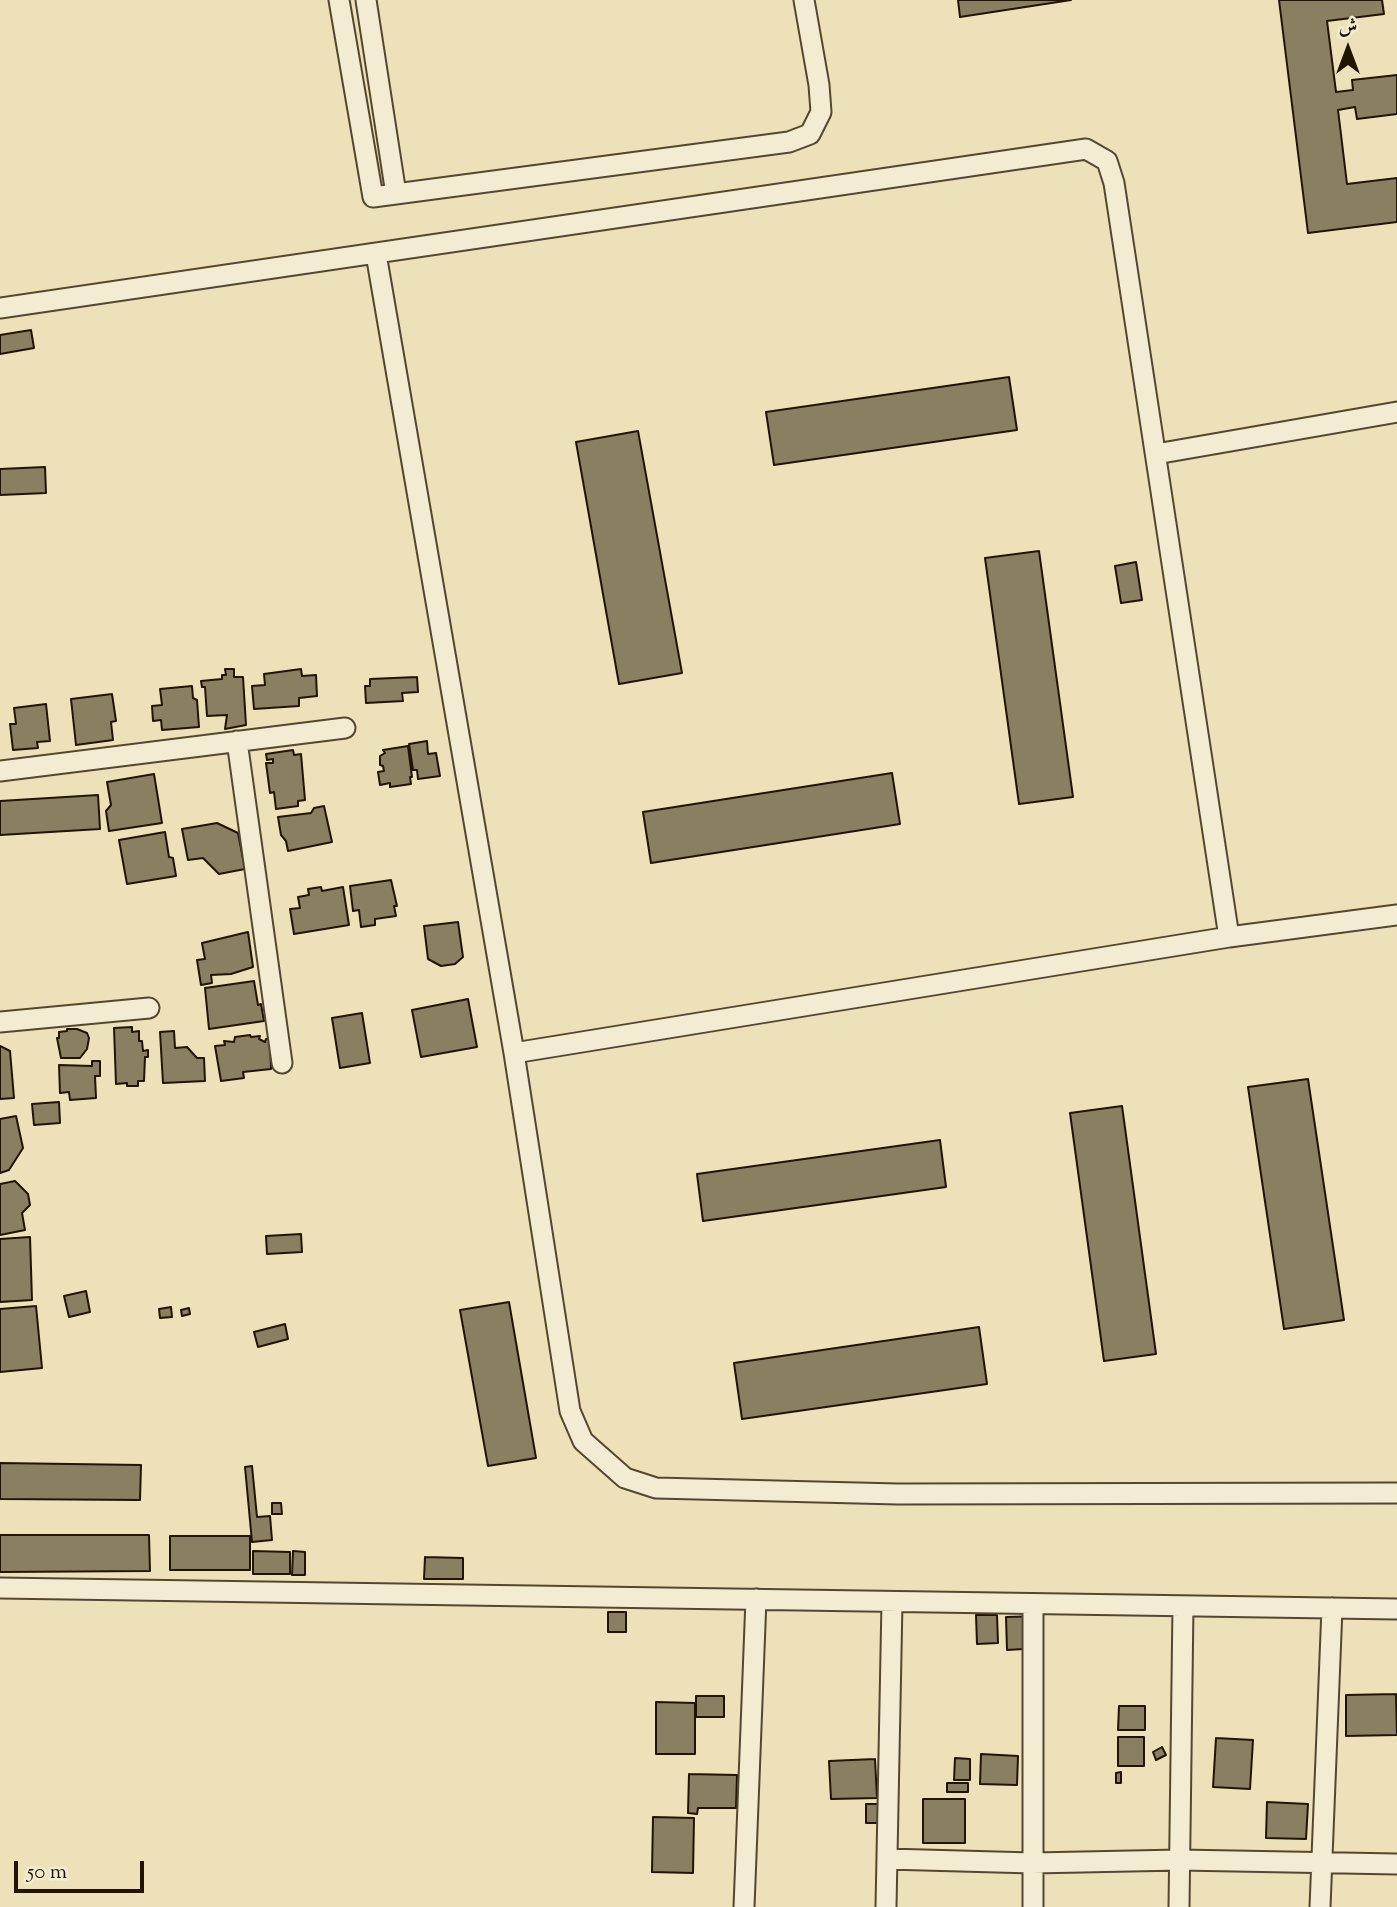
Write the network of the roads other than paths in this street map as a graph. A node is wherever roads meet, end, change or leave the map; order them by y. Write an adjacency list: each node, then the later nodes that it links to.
1 (339, 0): 4 (street)
2 (366, 0): 4 (street)
3 (804, 0): 4 (street)
4 (396, 194)
5 (376, 254): 6 (street); 8 (street); 16 (street)
6 (0, 308)
7 (1397, 412): 8 (street)
8 (1156, 454): 13 (street)
9 (345, 728): 10 (street)
10 (237, 741): 11 (street); 17 (street)
11 (0, 771)
12 (1397, 915): 13 (street)
13 (1229, 937): 16 (street)
14 (149, 1008): 15 (street)
15 (0, 1023)
16 (514, 1053): 18 (street)
17 (282, 1063)
18 (1397, 1493)
19 (0, 1588): 20 (street)
20 (756, 1599): 21 (street); 31 (street)
21 (892, 1602): 22 (street); 26 (street)
22 (1033, 1604): 23 (street); 29 (street)
23 (1184, 1606): 24 (street); 27 (street)
24 (1332, 1608): 25 (street); 28 (street)
25 (1397, 1609)
26 (887, 1859): 29 (street); 32 (street)
27 (1180, 1860): 28 (street); 29 (street); 34 (street)
28 (1321, 1862): 30 (street); 35 (street)
29 (1033, 1863): 33 (street)
30 (1397, 1864)
31 (744, 1907)
32 (886, 1907)
33 (1033, 1907)
34 (1180, 1907)
35 (1320, 1907)

